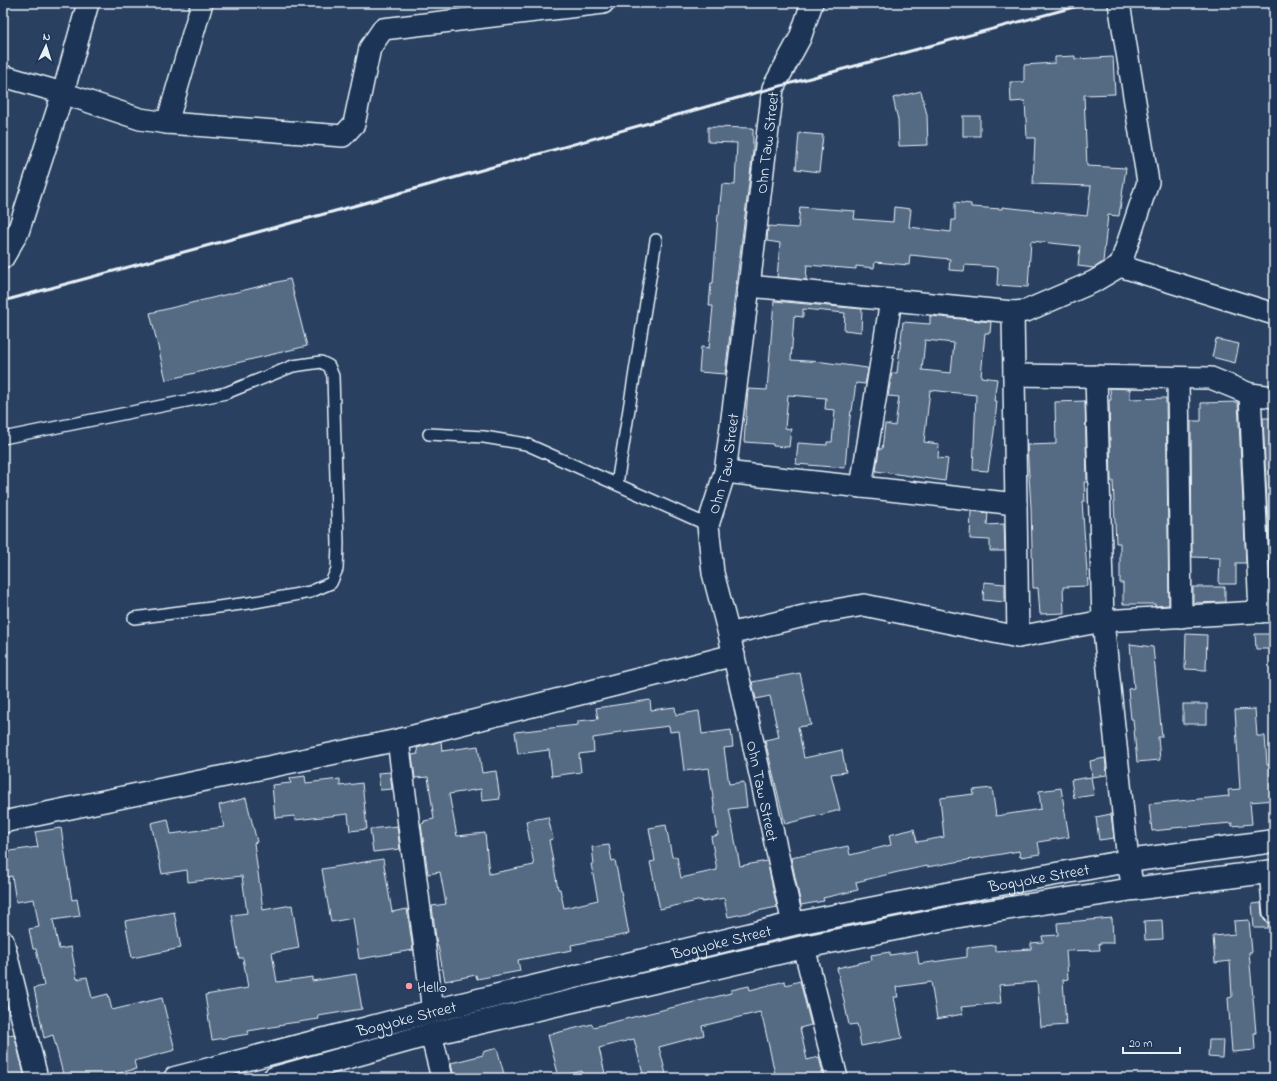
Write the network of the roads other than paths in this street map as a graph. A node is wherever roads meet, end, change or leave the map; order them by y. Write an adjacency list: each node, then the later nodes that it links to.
1 (88, 3): 7 (street)
2 (202, 3): 8 (street)
3 (604, 3): 8 (street)
4 (812, 3): 13 (street, Ohn Taw Street)
5 (1120, 3): 12 (street)
6 (3, 76): 7 (street)
7 (63, 94): 8 (street); 9 (street)
8 (167, 123)
9 (11, 234): 11 (street)
10 (656, 240): 25 (lane)
11 (3, 258)
12 (1120, 266): 15 (street); 16 (street)
13 (749, 286): 14 (street); 24 (street, Ohn Taw Street)
14 (891, 300): 15 (street); 26 (street)
15 (1013, 312): 17 (street)
16 (1274, 314)
17 (1014, 375): 18 (street); 27 (street)
18 (1096, 376): 19 (street); 32 (street)
19 (1178, 378): 20 (street); 30 (street)
20 (1250, 394): 21 (street); 29 (street)
21 (1274, 397)
22 (429, 434): 25 (lane)
23 (3, 438): 31 (lane)
24 (725, 472): 26 (street); 28 (street, Ohn Taw Street)
25 (617, 484): 28 (lane)
26 (861, 487): 27 (street)
27 (1016, 504): 34 (street)
28 (708, 525): 33 (street, Ohn Taw Street)
29 (1267, 612): 30 (street)
30 (1181, 617): 32 (street)
31 (134, 618)
32 (1103, 621): 34 (street); 39 (street)
33 (729, 634): 34 (street); 35 (street, Ohn Taw Street)
34 (1018, 638)
35 (734, 655): 36 (street); 43 (street, Ohn Taw Street)
36 (398, 740): 37 (street); 46 (street)
37 (3, 822)
38 (1274, 842): 39 (main road, Bogyoke Street)
39 (1128, 861): 41 (street); 43 (main road, Bogyoke Street)
40 (1272, 871): 41 (main road, Bogyoke Street); 42 (street)
41 (1133, 889): 45 (main road, Bogyoke Street)
42 (1274, 913)
43 (793, 924): 46 (main road, Bogyoke Street)
44 (3, 941): 48 (street)
45 (804, 946): 47 (main road, Bogyoke Street); 52 (street)
46 (433, 1011): 49 (main road, Bogyoke Street)
47 (431, 1034): 50 (main road, Bogyoke Street); 51 (street)
48 (37, 1078)
49 (175, 1078)
50 (274, 1078)
51 (442, 1078)
52 (837, 1078)

